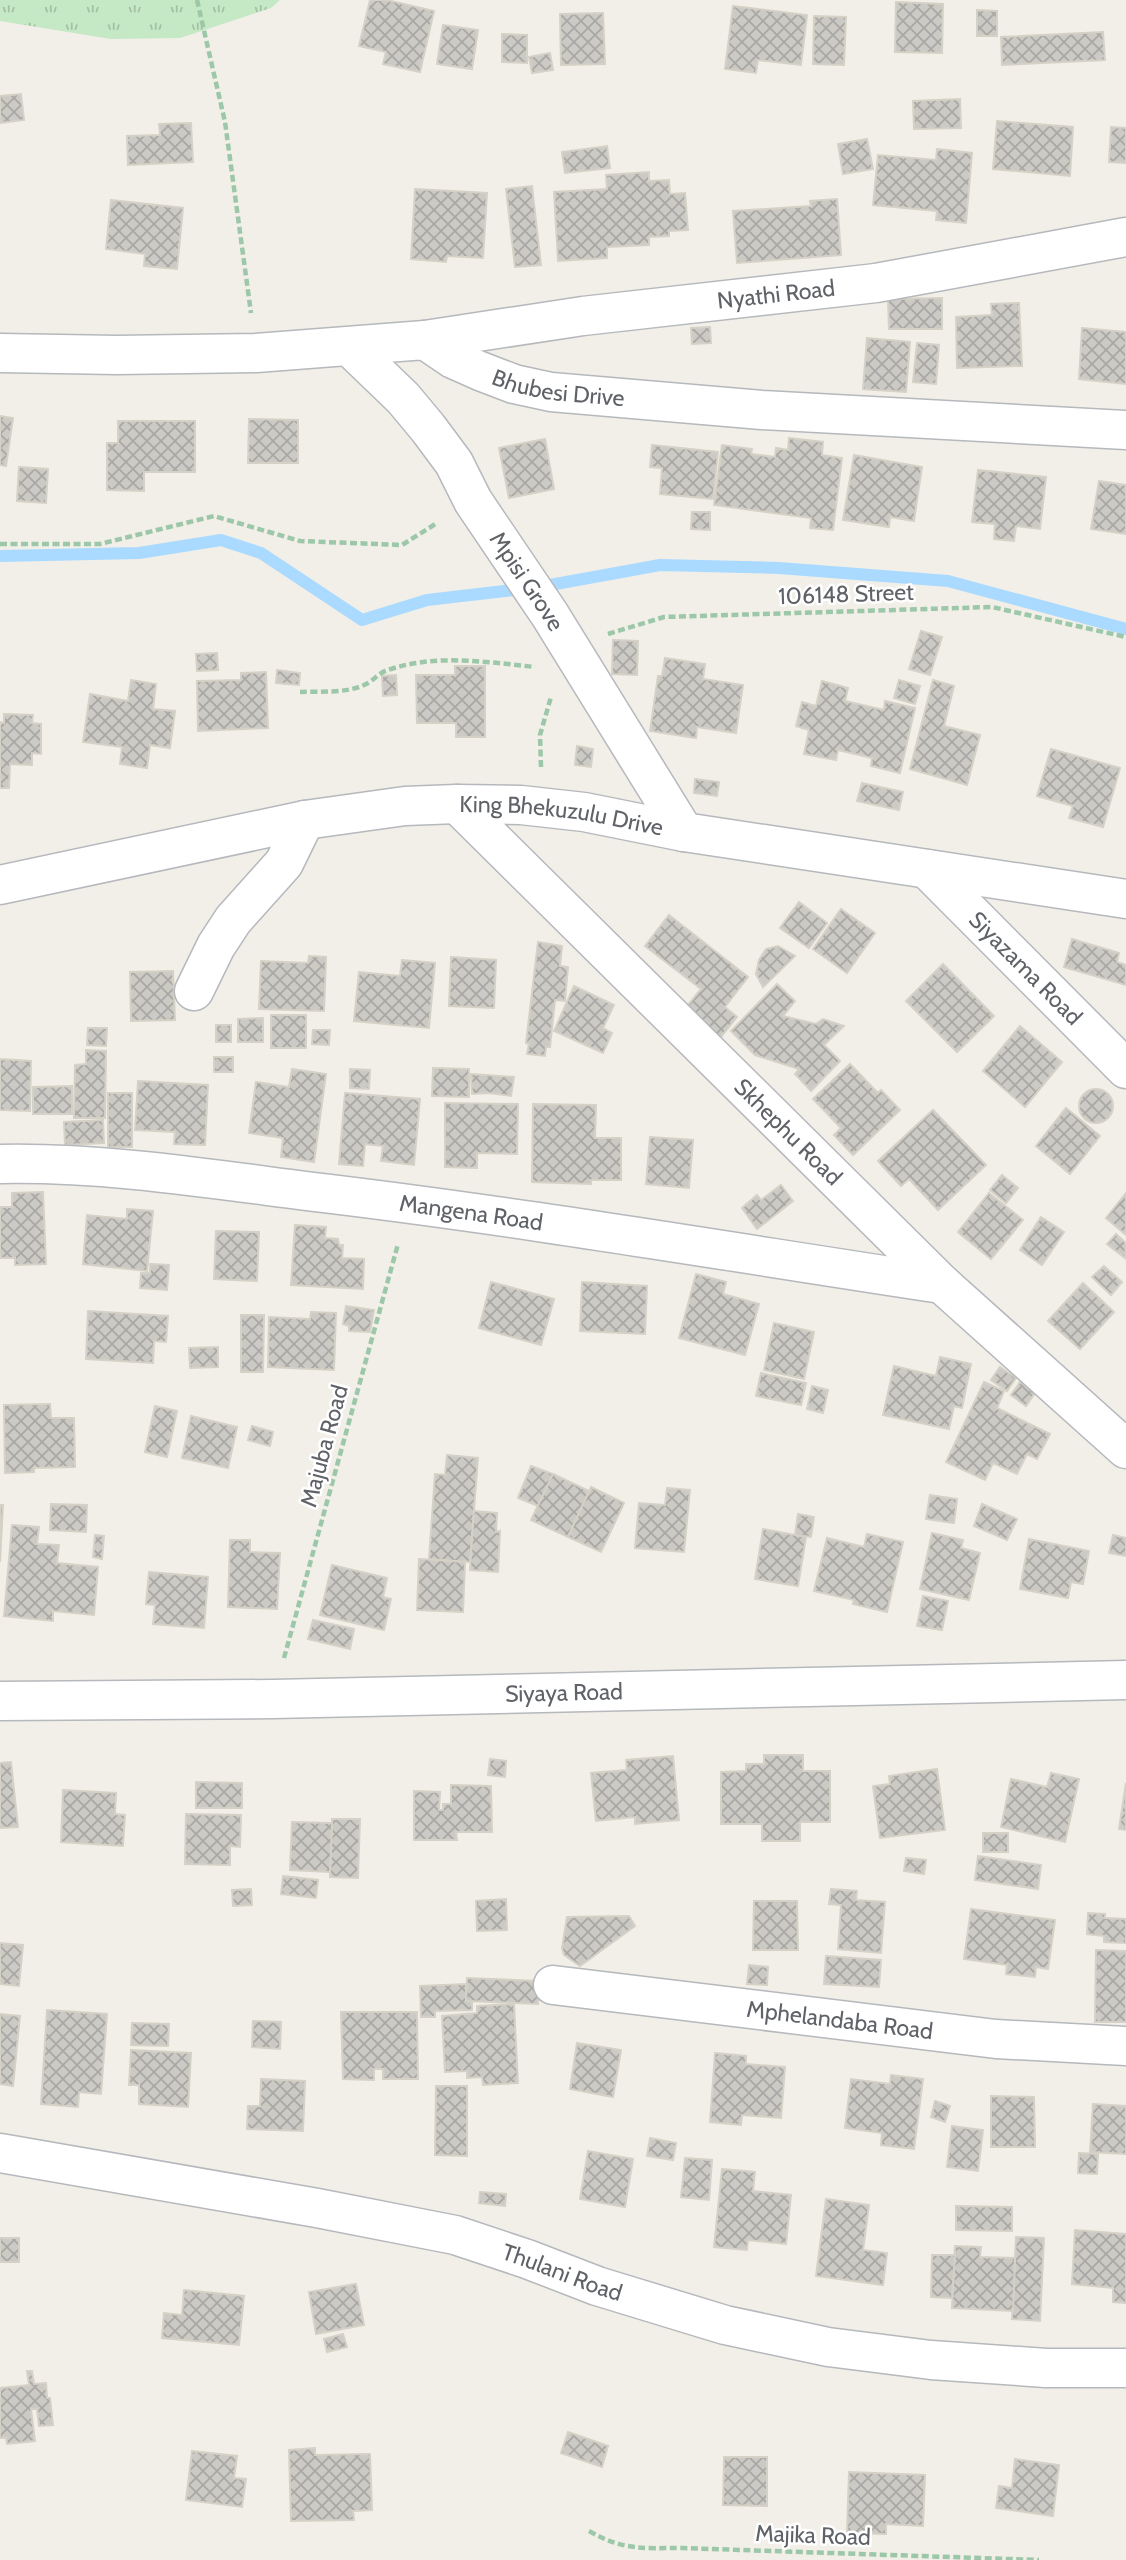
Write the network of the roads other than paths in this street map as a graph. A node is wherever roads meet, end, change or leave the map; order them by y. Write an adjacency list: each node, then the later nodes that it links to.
1 (1126, 237): 2 (street, Nyathi Road)
2 (425, 340): 3 (street); 5 (street, Bhubesi Drive)
3 (351, 348): 4 (street); 8 (street, Mpisi Grove)
4 (0, 353)
5 (1126, 430)
6 (457, 804): 7 (street, King Bhekuzulu Drive); 8 (street, King Bhekuzulu Drive); 15 (street, Skhephu Road)
7 (305, 820): 10 (street, King Bhekuzulu Drive); 12 (street)
8 (684, 832): 9 (street, King Bhekuzulu Drive)
9 (927, 869): 11 (street, King Bhekuzulu Drive); 13 (street, Siyazama Road)
10 (0, 885)
11 (1126, 899)
12 (194, 991)
13 (1126, 1069)
14 (0, 1164): 15 (street, Mangena Road)
15 (942, 1284): 16 (street, Skhephu Road)
16 (1126, 1449)
17 (1126, 1680): 18 (street, Siyaya Road)
18 (0, 1701)
19 (553, 1985): 20 (street, Mphelandaba Road)
20 (1126, 2046)
21 (0, 2153): 22 (street, Thulani Road)
22 (1126, 2368)

